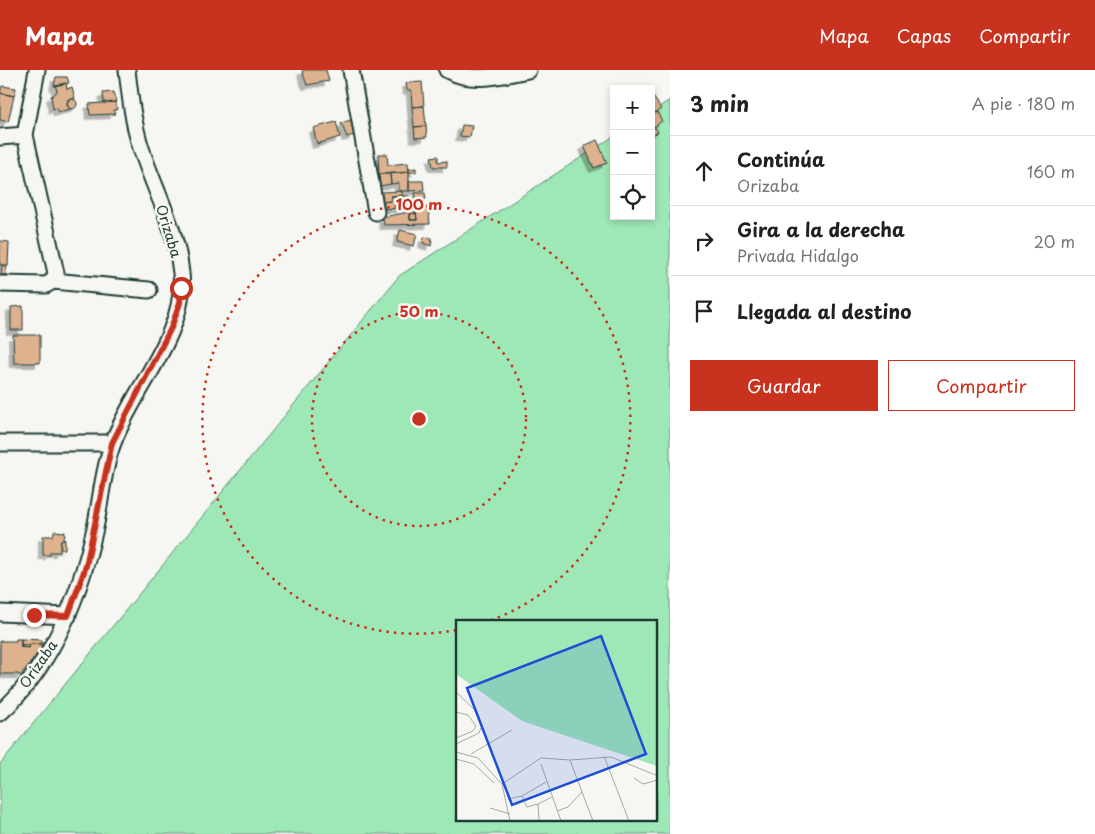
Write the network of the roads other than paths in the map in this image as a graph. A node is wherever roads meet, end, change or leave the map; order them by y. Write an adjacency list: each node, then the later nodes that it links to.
1 (37, 70): 6 (street)
2 (127, 70): 13 (street, Orizaba)
3 (351, 70): 8 (street)
4 (447, 70): 5 (street)
5 (528, 70)
6 (24, 136): 7 (street); 9 (street)
7 (0, 137)
8 (376, 212)
9 (53, 281): 10 (street); 11 (street)
10 (0, 284)
11 (149, 290)
12 (0, 442): 13 (street)
13 (112, 443): 15 (street, Orizaba)
14 (0, 613): 15 (street)
15 (68, 616): 16 (street, Orizaba)
16 (0, 713)

